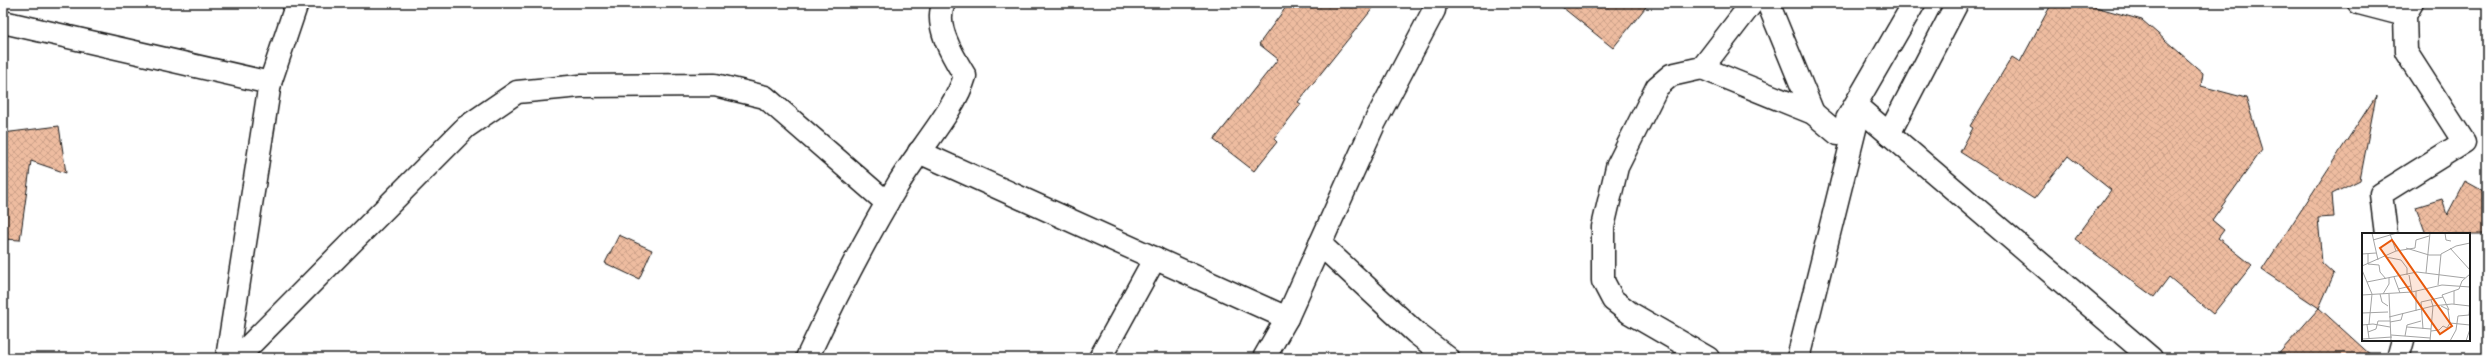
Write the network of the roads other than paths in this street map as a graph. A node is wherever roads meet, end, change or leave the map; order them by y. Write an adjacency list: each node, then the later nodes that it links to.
1 (296, 3): 12 (street)
2 (944, 3): 17 (street)
3 (1435, 3): 20 (street)
4 (1752, 3): 11 (street)
5 (1768, 3): 14 (street)
6 (1914, 3): 15 (street)
7 (1957, 3): 16 (street)
8 (2359, 3): 9 (street)
9 (2408, 9): 19 (street)
10 (3, 22): 12 (street)
11 (1702, 68): 14 (street); 30 (street)
12 (270, 83): 24 (street)
13 (1860, 109): 15 (street); 16 (street); 31 (street)
14 (1813, 113): 15 (street)
15 (1838, 134)
16 (1889, 134): 32 (street)
17 (919, 152): 18 (street); 21 (street)
18 (887, 203): 25 (street); 26 (street)
19 (2386, 233)
20 (1320, 244): 22 (street); 29 (street)
21 (1155, 258): 22 (street); 27 (street)
22 (1287, 318): 28 (street)
23 (2403, 341): 33 (street)
24 (227, 358)
25 (237, 358)
26 (807, 358)
27 (1100, 358)
28 (1264, 358)
29 (1448, 358)
30 (1708, 358)
31 (1798, 358)
32 (2151, 358)
33 (2398, 358)

